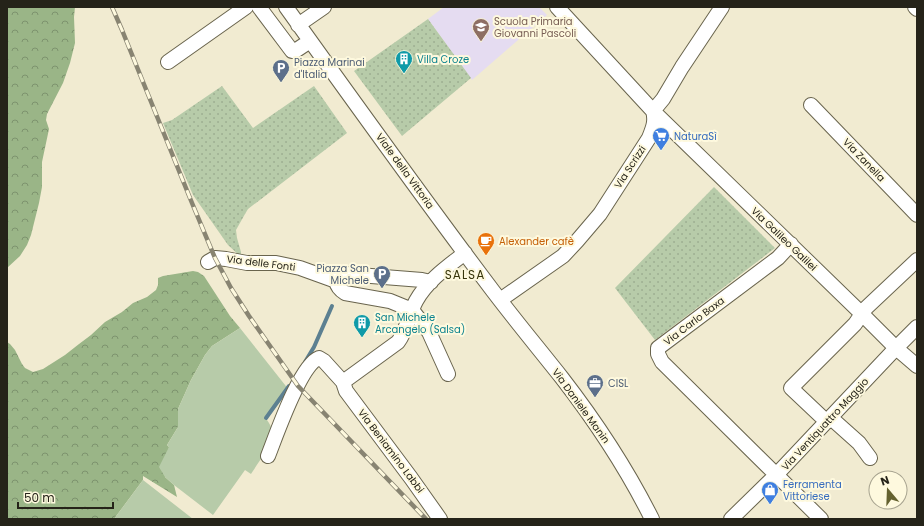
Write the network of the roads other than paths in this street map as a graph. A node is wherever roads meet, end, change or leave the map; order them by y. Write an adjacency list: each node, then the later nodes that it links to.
1 (246, 7): 9 (street)
2 (260, 7): 8 (street)
3 (286, 7): 7 (street, Viale della Vittoria)
4 (324, 7): 7 (street)
5 (557, 7): 11 (street, Via Galileo Galilei)
6 (722, 7): 11 (street)
7 (298, 25): 8 (street, Viale della Vittoria)
8 (310, 41): 14 (street, Viale della Vittoria)
9 (168, 62)
10 (811, 105): 12 (street, Via Zanella)
11 (653, 111): 13 (street, Via Galileo Galilei); 19 (street, Via Scrizzi)
12 (917, 216)
13 (791, 244): 21 (street, Via Galileo Galilei); 30 (street, Via Carlo Baxa)
14 (465, 253): 18 (street); 19 (street, Viale della Vittoria)
15 (917, 260): 21 (street)
16 (208, 262): 17 (street, Via delle Fonti)
17 (336, 281): 18 (street); 20 (street)
18 (431, 282): 20 (street)
19 (500, 300): 32 (street, Via Daniele Manin)
20 (412, 310): 25 (street); 26 (street)
21 (862, 314): 23 (street, Via Galileo Galilei); 27 (street)
22 (917, 327): 23 (street, Via Ventiquattro Maggio)
23 (896, 348): 24 (street, Via Galileo Galilei); 27 (street, Via Ventiquattro Maggio)
24 (917, 366)
25 (448, 374)
26 (343, 382): 28 (street, Via Beniamino Labbi); 31 (street, Via Beniamino Labbi)
27 (829, 420): 29 (street); 30 (street, Via Ventiquattro Maggio)
28 (268, 456)
29 (870, 458)
30 (776, 475): 33 (street, Via Ventiquattro Maggio); 34 (street, Via Carlo Baxa)
31 (440, 519)
32 (652, 519)
33 (731, 519)
34 (821, 519)

